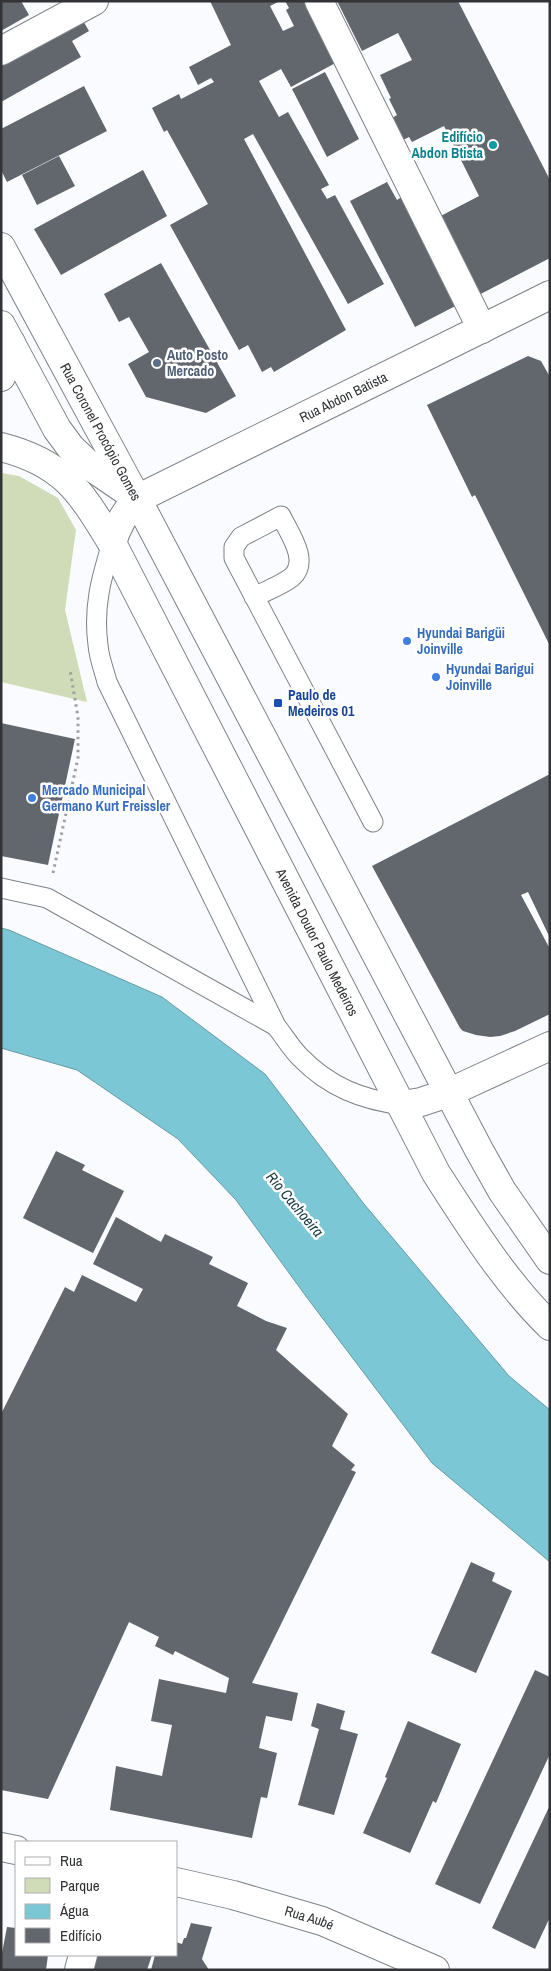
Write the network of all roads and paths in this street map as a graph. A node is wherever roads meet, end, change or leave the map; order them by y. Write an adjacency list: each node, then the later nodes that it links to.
1 (94, 1): 3 (main road)
2 (319, 1): 6 (main road)
3 (1, 51)
4 (1, 247): 10 (main road, Rua Coronel Procópio Gomes)
5 (550, 295): 6 (main road, Rua Abdon Batista)
6 (482, 329): 10 (main road, Rua Abdon Batista)
7 (6, 334): 8 (main road); 10 (main road, Rua Coronel Procópio Gomes)
8 (1, 377)
9 (1, 447): 11 (main road, Avenida Doutor Paulo Medeiros)
10 (137, 498): 11 (main road); 19 (main road)
11 (112, 543): 17 (lane); 20 (main road, Avenida Doutor Paulo Medeiros)
12 (254, 597): 14 (lane)
13 (70, 670): 16 (path)
14 (373, 822)
15 (1, 888): 16 (lane)
16 (47, 898): 17 (lane)
17 (276, 1026): 20 (lane)
18 (550, 1046): 19 (main road)
19 (448, 1093): 20 (main road); 21 (main road)
20 (403, 1105): 22 (main road, Avenida Doutor Paulo Medeiros)
21 (550, 1260)
22 (550, 1326)
23 (1, 1847): 24 (main road)
24 (15, 1850)
25 (178, 1882): 28 (main road, Rua Aubé)
26 (83, 1956): 27 (main road)
27 (79, 1970)
28 (435, 1970)

